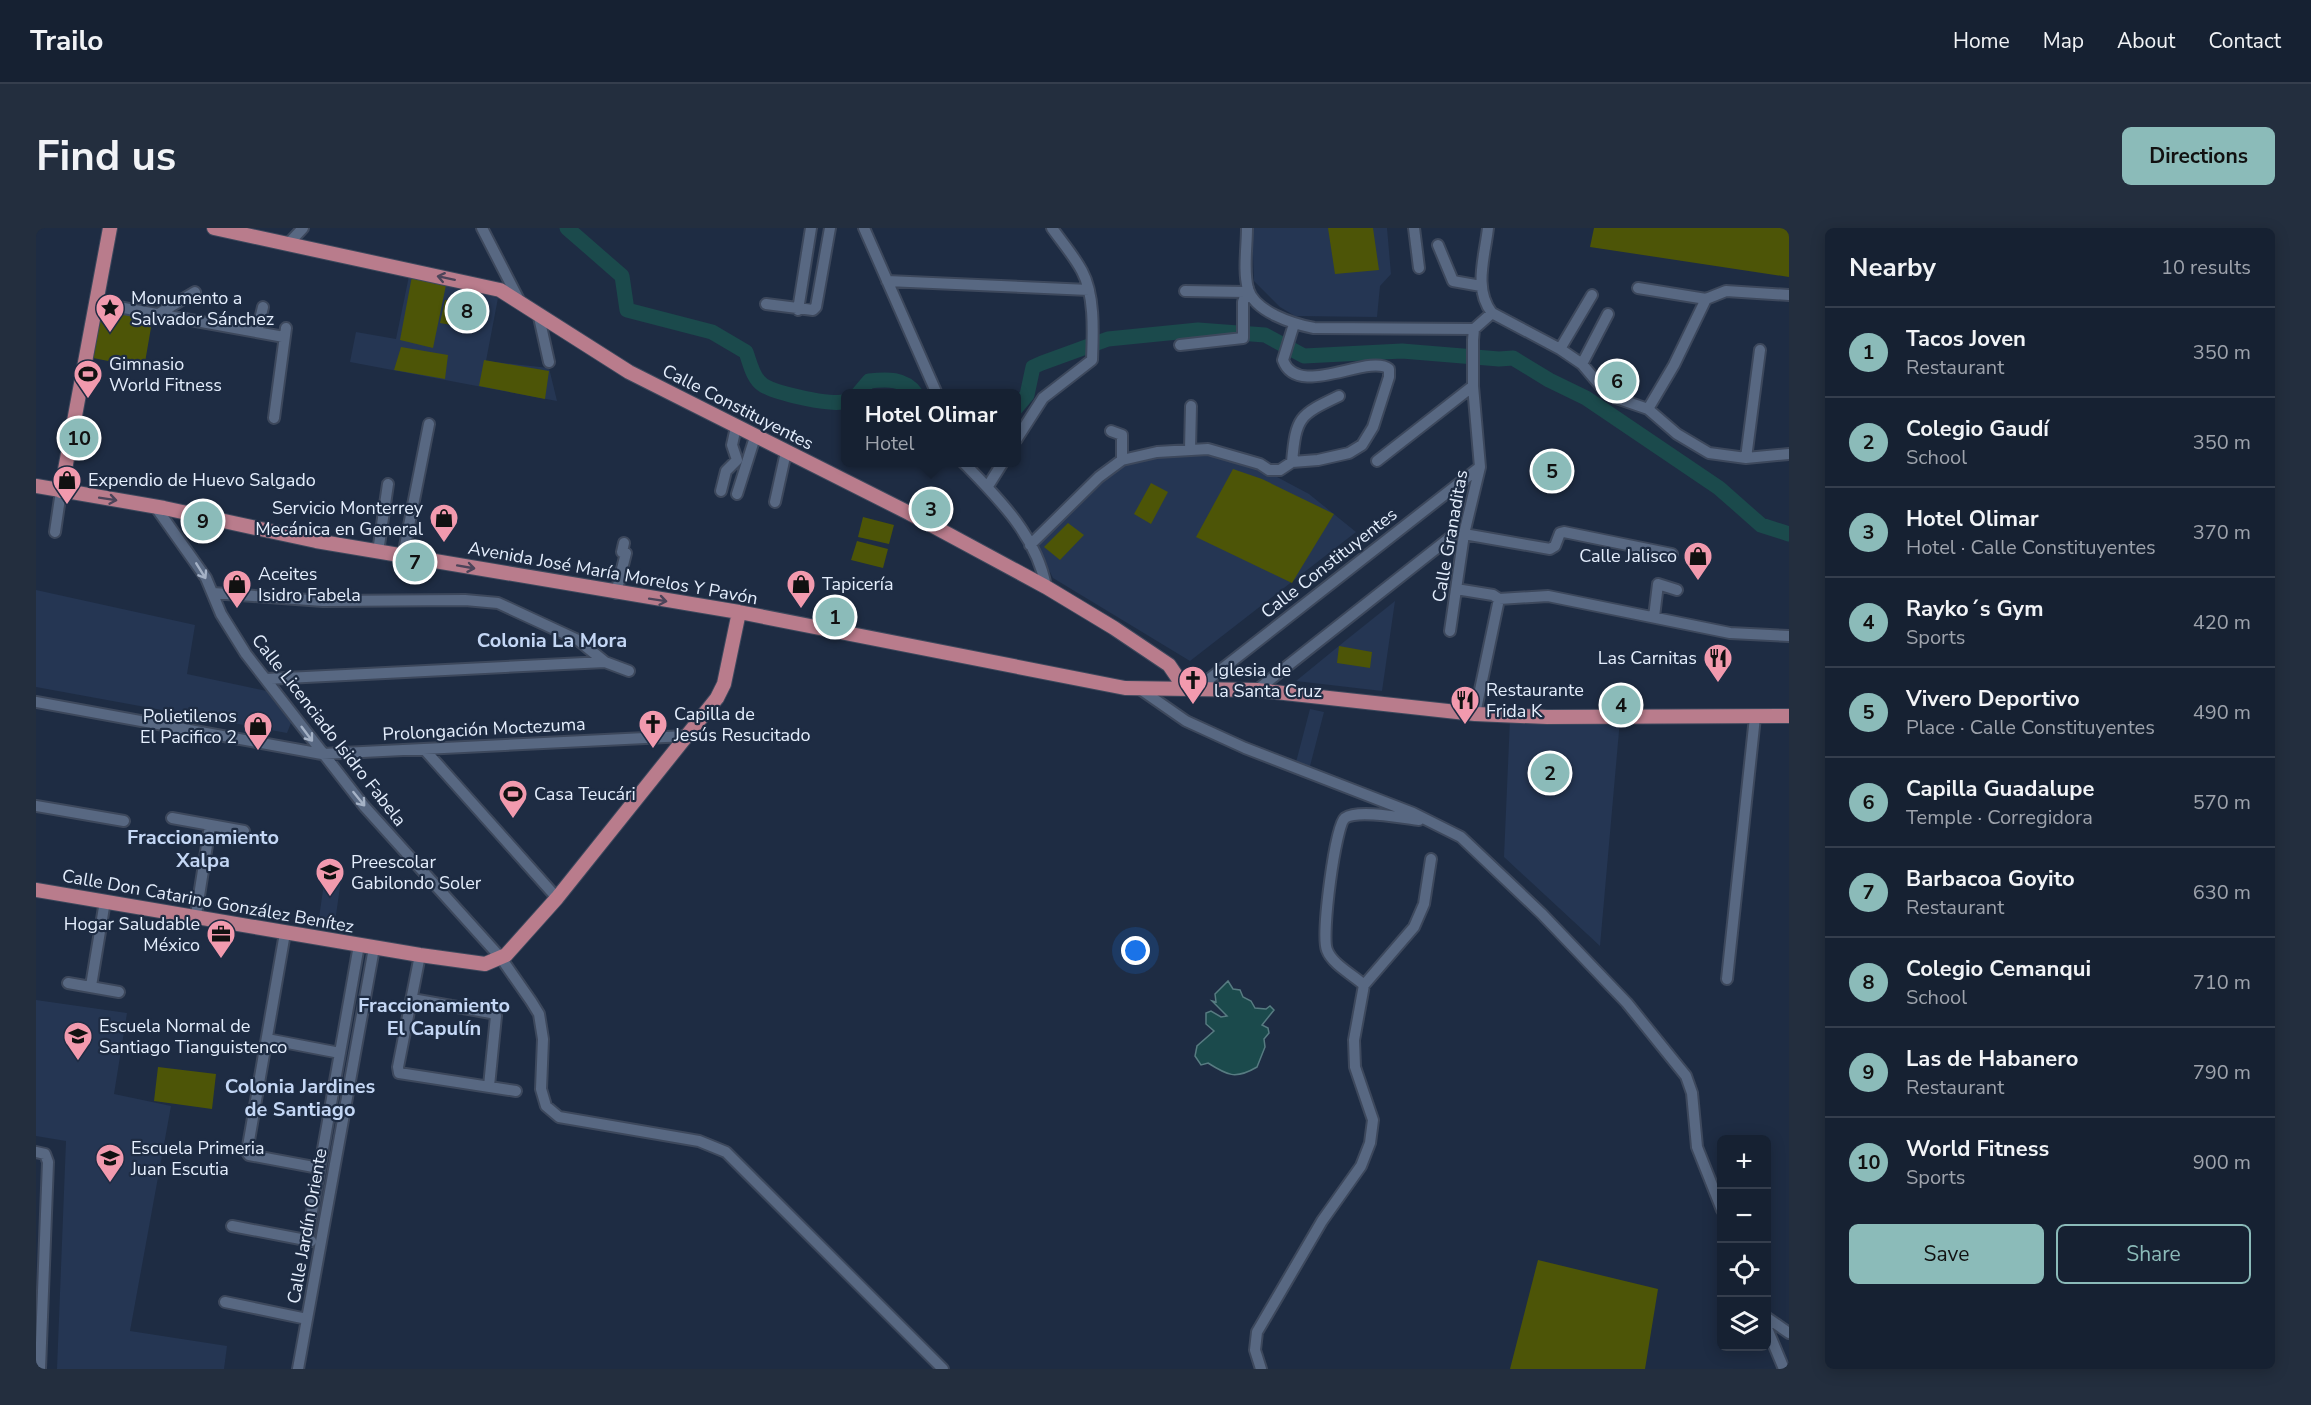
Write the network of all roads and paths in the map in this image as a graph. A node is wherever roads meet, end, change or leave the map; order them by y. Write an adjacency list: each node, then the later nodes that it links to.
1 (110, 228): 25 (main road)
2 (214, 228): 12 (main road, Calle Constituyentes)
3 (303, 228): 12 (street)
4 (482, 228): 26 (street)
5 (811, 228): 29 (street)
6 (830, 228): 29 (street)
7 (864, 228): 15 (street)
8 (1052, 228): 18 (street)
9 (1247, 228): 19 (street)
10 (1414, 228): 14 (street)
11 (1488, 228): 16 (street)
12 (289, 243): 26 (main road, Calle Constituyentes, one-way to 12)
13 (1438, 245): 16 (street)
14 (1419, 268)
15 (887, 280): 18 (street); 43 (street)
16 (1481, 286): 31 (street)
17 (1638, 288): 24 (street)
18 (1089, 290): 51 (street)
19 (1246, 290): 20 (street); 34 (street); 37 (street)
20 (1185, 291)
21 (195, 292): 30 (street)
22 (1592, 295): 38 (street)
23 (1789, 295): 24 (street)
24 (1706, 299): 46 (street)
25 (96, 303): 30 (street); 66 (main road)
26 (521, 303): 33 (main road, Calle Constituyentes)
27 (766, 304): 29 (street)
28 (263, 307): 35 (street)
29 (798, 310)
30 (160, 313): 35 (street)
31 (1492, 313): 36 (street); 38 (street)
32 (1608, 314): 41 (street)
33 (539, 317): 40 (street); 49 (main road, Calle Constituyentes)
34 (1294, 324): 36 (street); 59 (street)
35 (257, 332): 47 (street)
36 (1474, 334): 42 (street, Calle Granaditas)
37 (1180, 345)
38 (1560, 349): 41 (street)
39 (1760, 350): 56 (street)
40 (549, 362)
41 (1582, 364): 46 (street)
42 (1473, 386): 58 (street); 62 (street, Calle Granaditas)
43 (936, 389)
44 (1339, 396): 59 (street)
45 (1191, 406): 53 (street)
46 (1648, 409): 56 (street)
47 (274, 418)
48 (429, 424): 78 (street)
49 (736, 427): 52 (main road, Calle Constituyentes); 67 (street)
50 (1110, 431): 57 (street)
51 (1021, 434)
52 (754, 437): 54 (main road, Calle Constituyentes); 68 (street)
53 (1190, 449): 57 (street); 59 (street)
54 (786, 452): 69 (street); 79 (main road, Calle Constituyentes)
55 (1789, 454): 56 (street)
56 (1746, 458)
57 (1122, 460): 75 (street)
58 (1377, 461)
59 (1292, 462)
60 (968, 467): 65 (street)
61 (999, 467): 65 (street)
62 (1480, 467): 72 (street, Calle Granaditas); 93 (street, Calle Constituyentes)
63 (388, 484): 76 (street)
64 (36, 486): 66 (main road, Avenida José María Morelos Y Pavón)
65 (988, 486): 75 (street)
66 (61, 491): 70 (main road, Avenida José María Morelos Y Pavón, one-way to 70); 71 (street)
67 (721, 491)
68 (737, 494)
69 (775, 502)
70 (155, 506): 76 (main road, Avenida José María Morelos Y Pavón); 82 (street, Calle Licenciado Isidro Fabela, one-way to 82)
71 (55, 532)
72 (1464, 534): 77 (street); 80 (street, Calle Granaditas)
73 (1452, 536): 95 (street)
74 (624, 543): 83 (street)
75 (1030, 545): 79 (street)
76 (378, 552): 78 (main road, Avenida José María Morelos Y Pavón)
77 (1672, 554)
78 (403, 556): 83 (main road, Avenida José María Morelos Y Pavón, one-way to 83)
79 (1046, 587): 92 (main road, Calle Constituyentes)
80 (1456, 589): 84 (street); 87 (street, Calle Granaditas)
81 (1677, 590): 86 (street)
82 (213, 593): 89 (street); 91 (street, Calle Licenciado Isidro Fabela)
83 (616, 593): 85 (main road, Avenida José María Morelos Y Pavón, one-way to 85)
84 (1499, 599): 86 (street); 97 (street)
85 (739, 612): 94 (main road, Avenida José María Morelos Y Pavón); 100 (main road)
86 (1654, 617): 88 (street)
87 (1450, 631)
88 (1789, 636)
89 (605, 662): 90 (street); 91 (street)
90 (629, 671)
91 (266, 679): 102 (street, Calle Licenciado Isidro Fabela, one-way to 102)
92 (1184, 687): 93 (main road, Avenida José María Morelos Y Pavón); 94 (main road, Avenida José María Morelos Y Pavón)
93 (1199, 687): 95 (main road, Avenida José María Morelos Y Pavón)
94 (1140, 689): 106 (street)
95 (1257, 690): 97 (main road, Avenida José María Morelos Y Pavón)
96 (36, 702): 102 (street, Prolongación Moctezuma)
97 (1475, 714): 99 (main road, Avenida José María Morelos Y Pavón)
98 (1789, 716): 99 (main road, Avenida José María Morelos Y Pavón)
99 (1755, 717): 119 (street)
100 (686, 736): 101 (street, Prolongación Moctezuma); 111 (main road)
101 (424, 749): 102 (street, Prolongación Moctezuma); 111 (street)
102 (322, 754): 118 (street, Calle Licenciado Isidro Fabela, one-way to 118)
103 (36, 806): 105 (street)
104 (172, 818): 107 (street)
105 (124, 821)
106 (1433, 822): 121 (street); 133 (street)
107 (210, 826): 108 (street); 113 (street)
108 (244, 831)
109 (1431, 859): 121 (street)
110 (36, 890): 112 (main road, Calle Don Catarino González Benítez)
111 (557, 898): 118 (main road)
112 (105, 901): 113 (main road, Calle Don Catarino González Benítez); 122 (street)
113 (196, 915): 114 (main road, Calle Don Catarino González Benítez)
114 (285, 933): 115 (main road, Calle Don Catarino González Benítez); 127 (street)
115 (359, 945): 116 (main road, Calle Don Catarino González Benítez); 125 (street)
116 (374, 948): 117 (main road, Calle Don Catarino González Benítez); 126 (street, Calle Jardín Oriente)
117 (420, 955): 118 (main road, Calle Don Catarino González Benítez); 124 (street)
118 (501, 958): 146 (street, Calle Licenciado Isidro Fabela)
119 (1727, 979)
120 (68, 983): 122 (street)
121 (1364, 985): 147 (street)
122 (91, 986): 123 (street)
123 (119, 992)
124 (412, 999): 129 (street); 129 (street)
125 (347, 1012): 126 (street); 128 (street)
126 (362, 1015): 136 (street, Calle Jardín Oriente)
127 (267, 1039): 128 (street); 132 (street)
128 (340, 1053): 132 (street)
129 (489, 1086): 130 (street)
130 (516, 1091)
131 (36, 1152): 137 (street)
132 (320, 1168): 135 (street)
133 (1717, 1197)
134 (232, 1226): 135 (street)
135 (307, 1240): 136 (street)
136 (321, 1242): 140 (street, Calle Jardín Oriente)
137 (41, 1272): 139 (street)
138 (225, 1302): 140 (street)
139 (39, 1318): 144 (street)
140 (307, 1319): 145 (street, Calle Jardín Oriente)
141 (1771, 1320): 142 (street)
142 (1789, 1333)
143 (1771, 1336): 148 (street)
144 (40, 1369)
145 (298, 1369)
146 (943, 1369)
147 (1261, 1369)
148 (1784, 1369)

